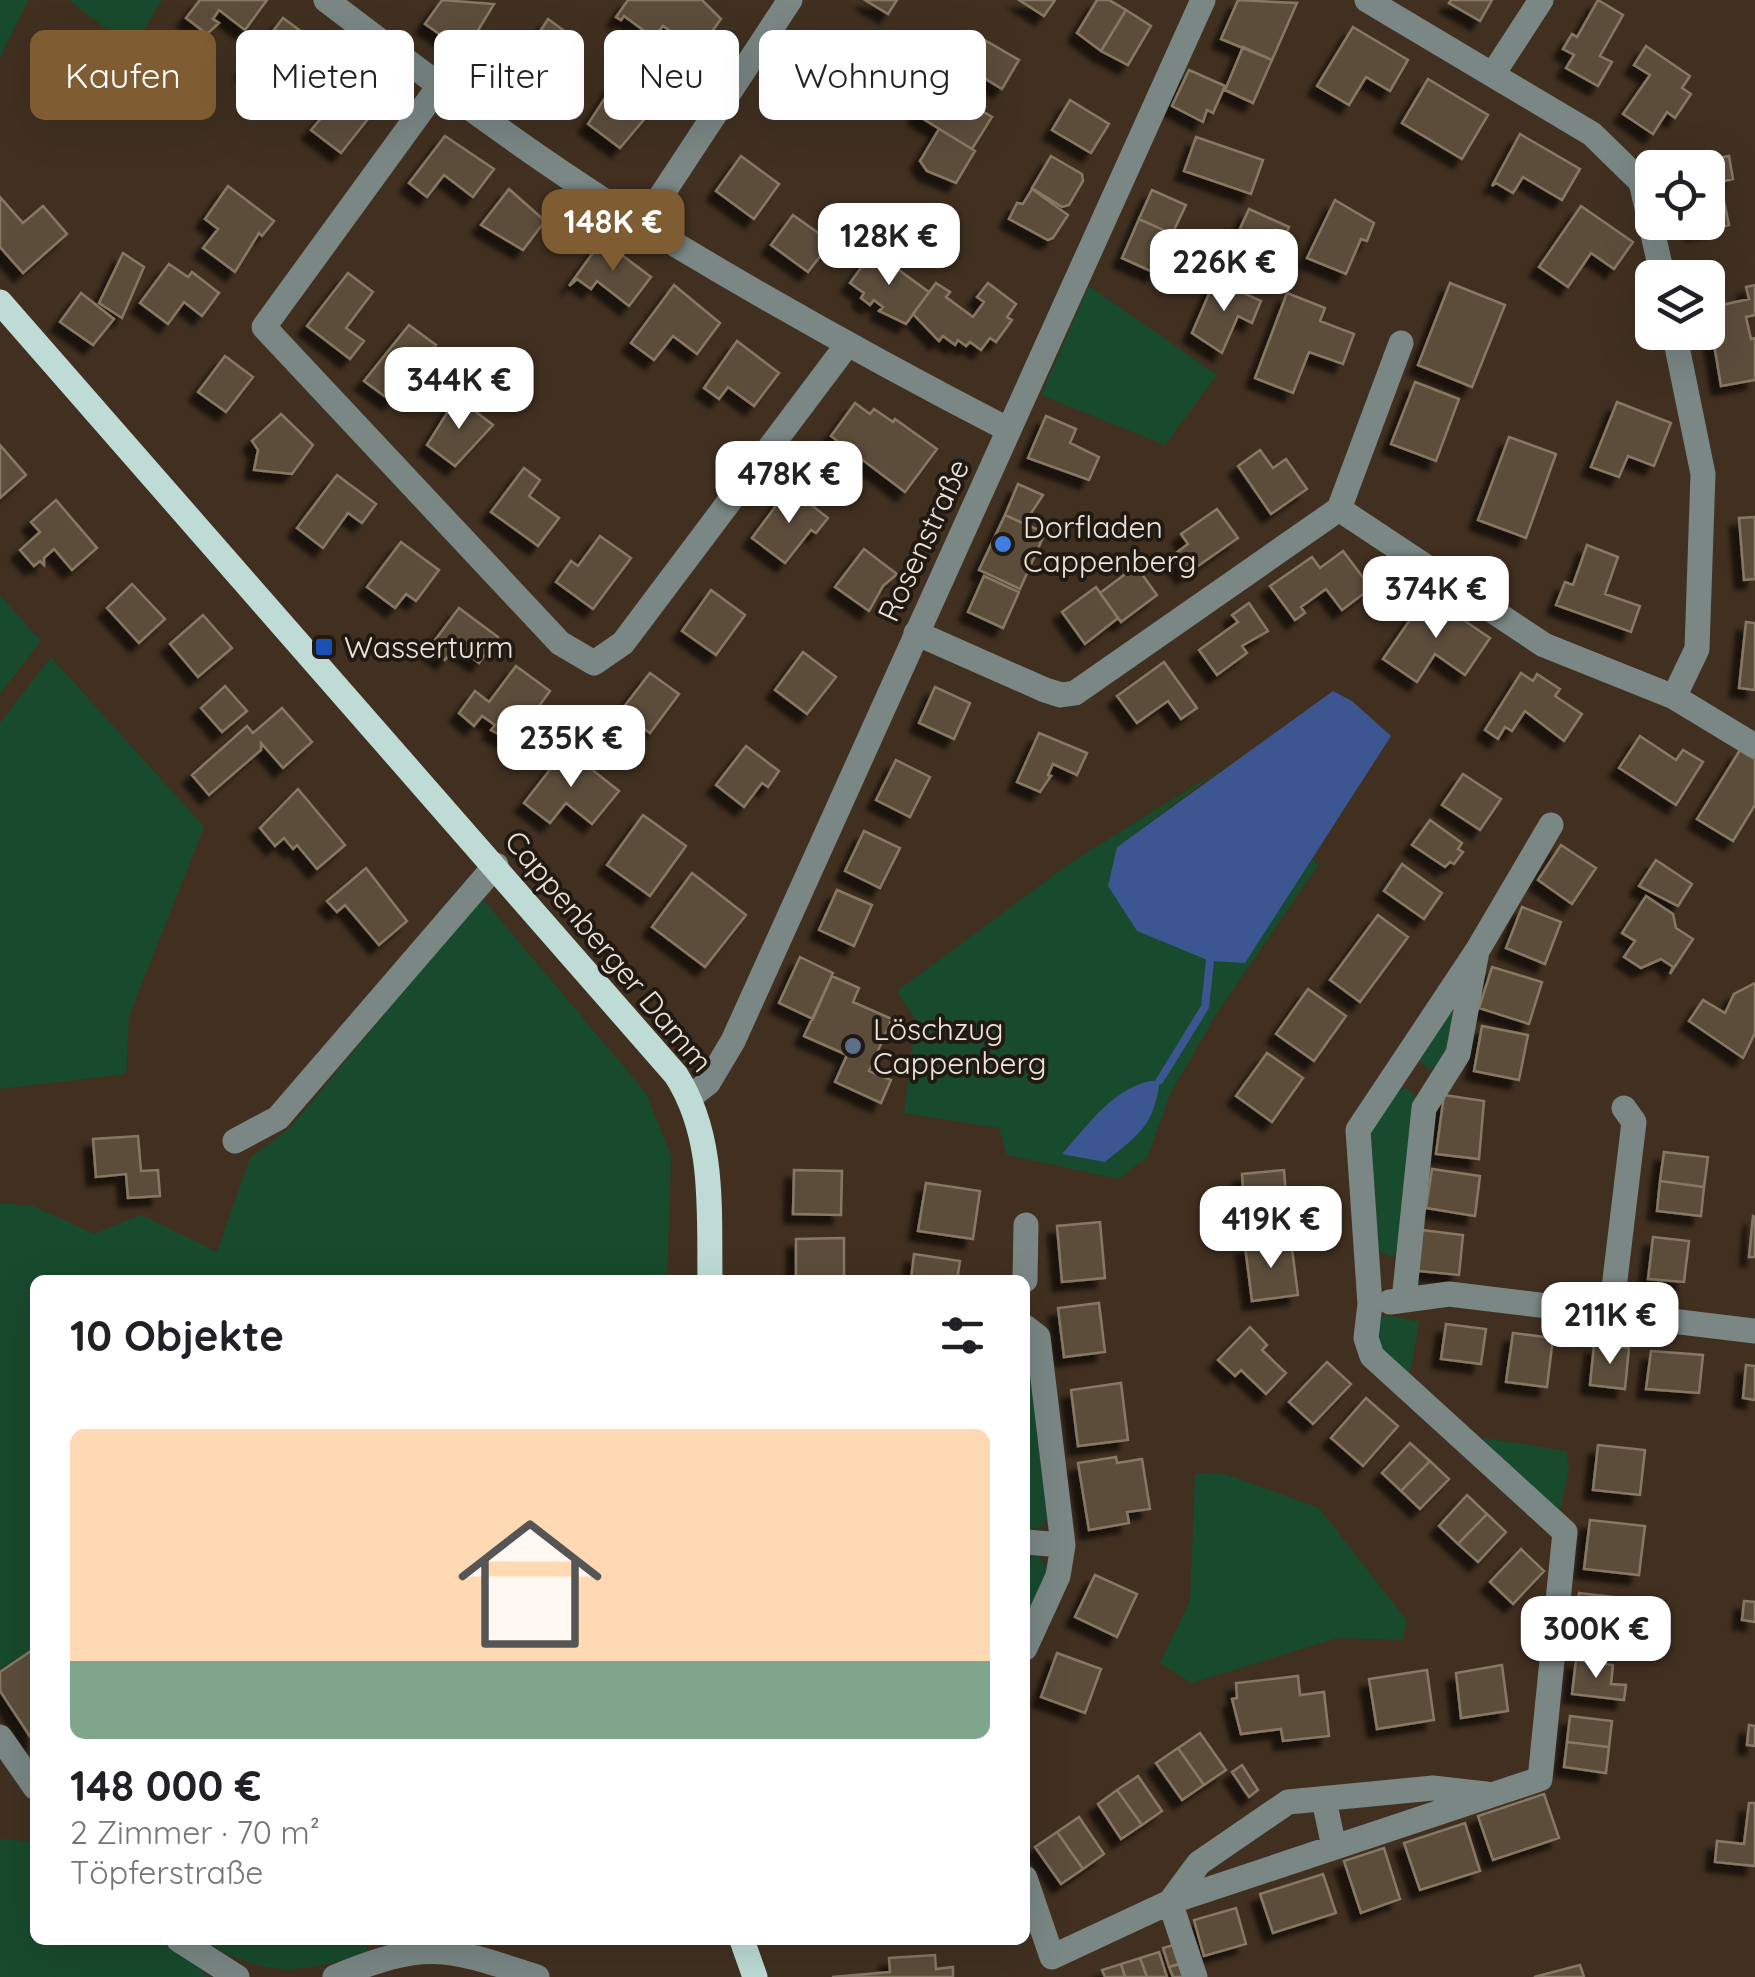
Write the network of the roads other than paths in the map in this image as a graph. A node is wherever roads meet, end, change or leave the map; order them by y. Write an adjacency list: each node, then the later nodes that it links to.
1 (326, 0): 7 (street)
2 (1203, 0): 16 (street, Rosenstraße)
3 (1367, 0): 6 (street)
4 (1541, 0): 6 (street)
5 (781, 3): 10 (street)
6 (1492, 74): 11 (street)
7 (434, 81)
8 (434, 94): 14 (street)
9 (489, 120): 10 (street)
10 (642, 225): 14 (street)
11 (1659, 260)
12 (0, 302): 22 (main road, Cappenberger Damm)
13 (1402, 343): 17 (street)
14 (847, 345): 16 (street)
15 (1678, 350): 19 (street)
16 (1009, 430): 18 (street, Rosenstraße)
17 (1339, 510): 18 (street); 19 (street)
18 (916, 632): 26 (street, Rosenstraße)
19 (1674, 696): 20 (street)
20 (1755, 746)
21 (1551, 824): 23 (street)
22 (496, 866): 26 (main road, Cappenberger Damm); 28 (street)
23 (1477, 951): 24 (street); 25 (street)
24 (1396, 1069): 25 (street); 33 (street)
25 (1440, 1084): 32 (street)
26 (690, 1097): 30 (main road, Cappenberger Damm)
27 (1624, 1108): 34 (street)
28 (235, 1141)
29 (1026, 1225): 31 (street)
30 (710, 1275)
31 (1025, 1275)
32 (1404, 1300): 33 (street); 34 (street)
33 (1370, 1304): 42 (street)
34 (1611, 1313): 36 (street)
35 (1030, 1331): 38 (street)
36 (1755, 1331)
37 (1030, 1542): 38 (street)
38 (1063, 1545): 39 (street)
39 (1030, 1637)
40 (0, 1736): 41 (street)
41 (30, 1780)
42 (1486, 1794): 43 (street); 44 (street)
43 (1324, 1800): 44 (street); 46 (street)
44 (1334, 1846): 46 (street)
45 (1030, 1893): 49 (street)
46 (1170, 1902): 49 (street); 54 (street)
47 (187, 1945): 50 (street)
48 (744, 1945): 53 (main road)
49 (1055, 1967)
50 (236, 1977)
51 (336, 1977): 52 (street)
52 (538, 1977)
53 (755, 1977)
54 (1195, 1977)

